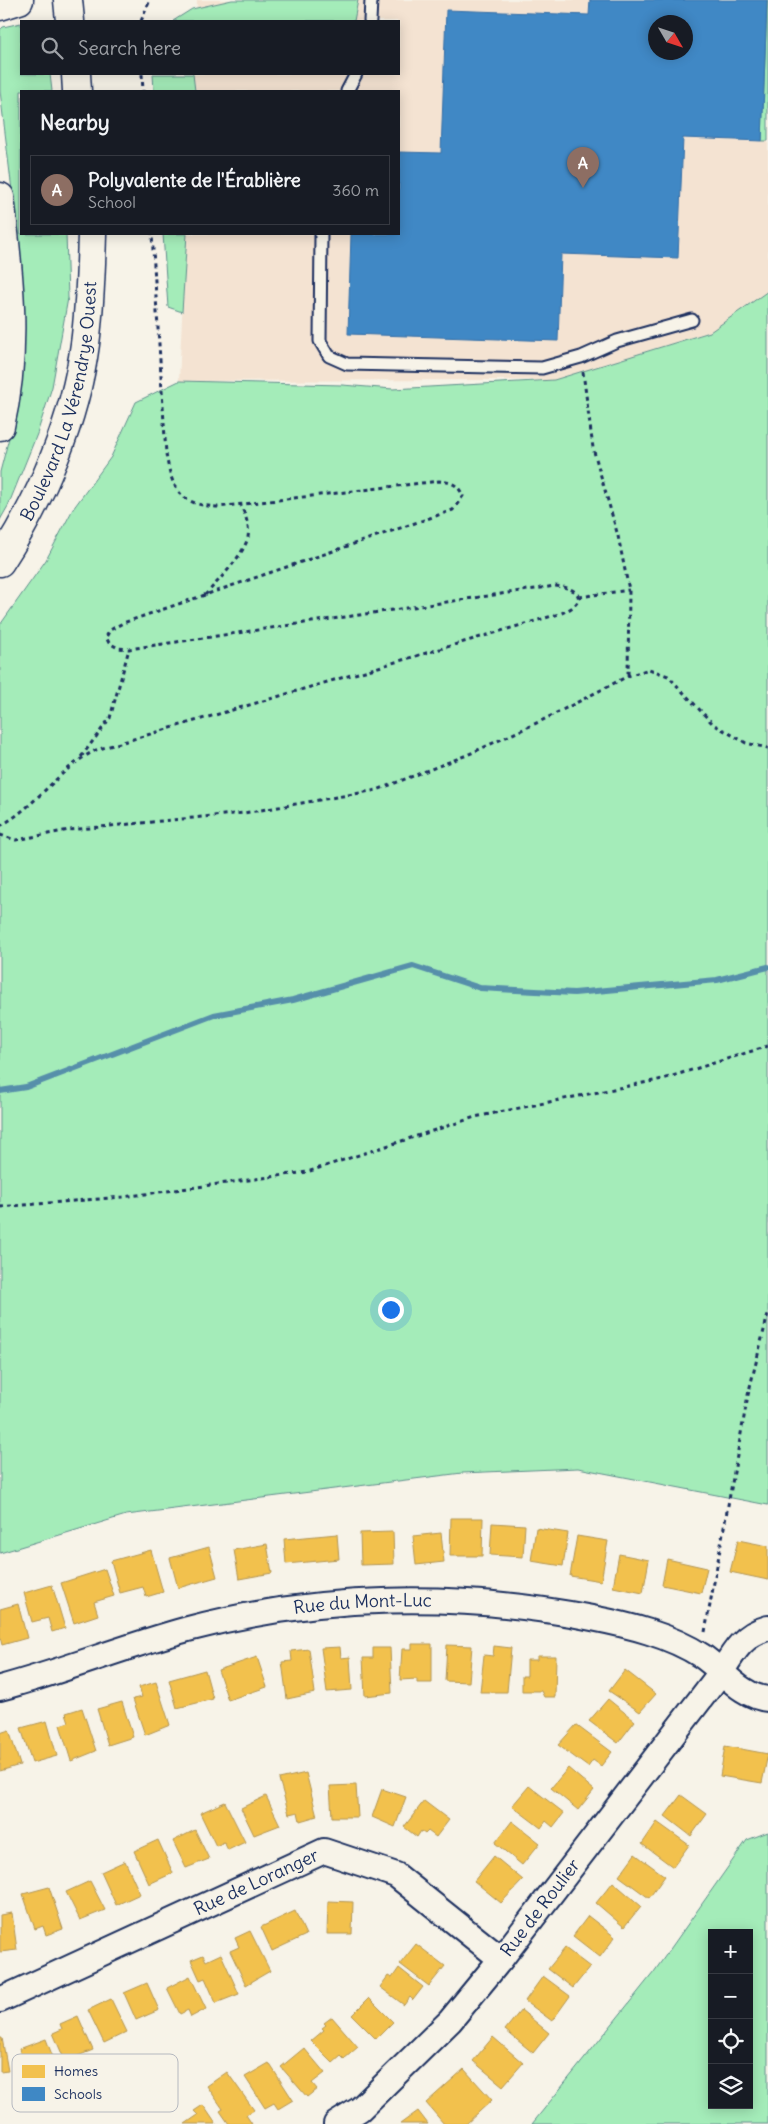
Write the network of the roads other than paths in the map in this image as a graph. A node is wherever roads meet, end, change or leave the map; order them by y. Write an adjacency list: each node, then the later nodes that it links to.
1 (20, 0): 4 (main road)
2 (70, 0): 5 (main road)
3 (371, 0): 6 (lane)
4 (0, 6)
5 (71, 20)
6 (370, 20)
7 (76, 75): 9 (main road)
8 (355, 75): 10 (lane)
9 (77, 90)
10 (348, 90)
11 (0, 197): 15 (main road)
12 (92, 235): 16 (main road, Boulevard La Vérendrye Ouest)
13 (321, 235): 14 (lane)
14 (692, 320)
15 (0, 426)
16 (0, 562)
17 (768, 1628): 18 (street)
18 (722, 1671): 19 (street, Rue du Mont-Luc); 20 (street, Rue du Mont-Luc); 21 (street, Rue de Roulier)
19 (0, 1688)
20 (768, 1699)
21 (501, 1958): 22 (street, Rue de Loranger); 23 (street, Rue de Roulier)
22 (0, 2000)
23 (336, 2124)

